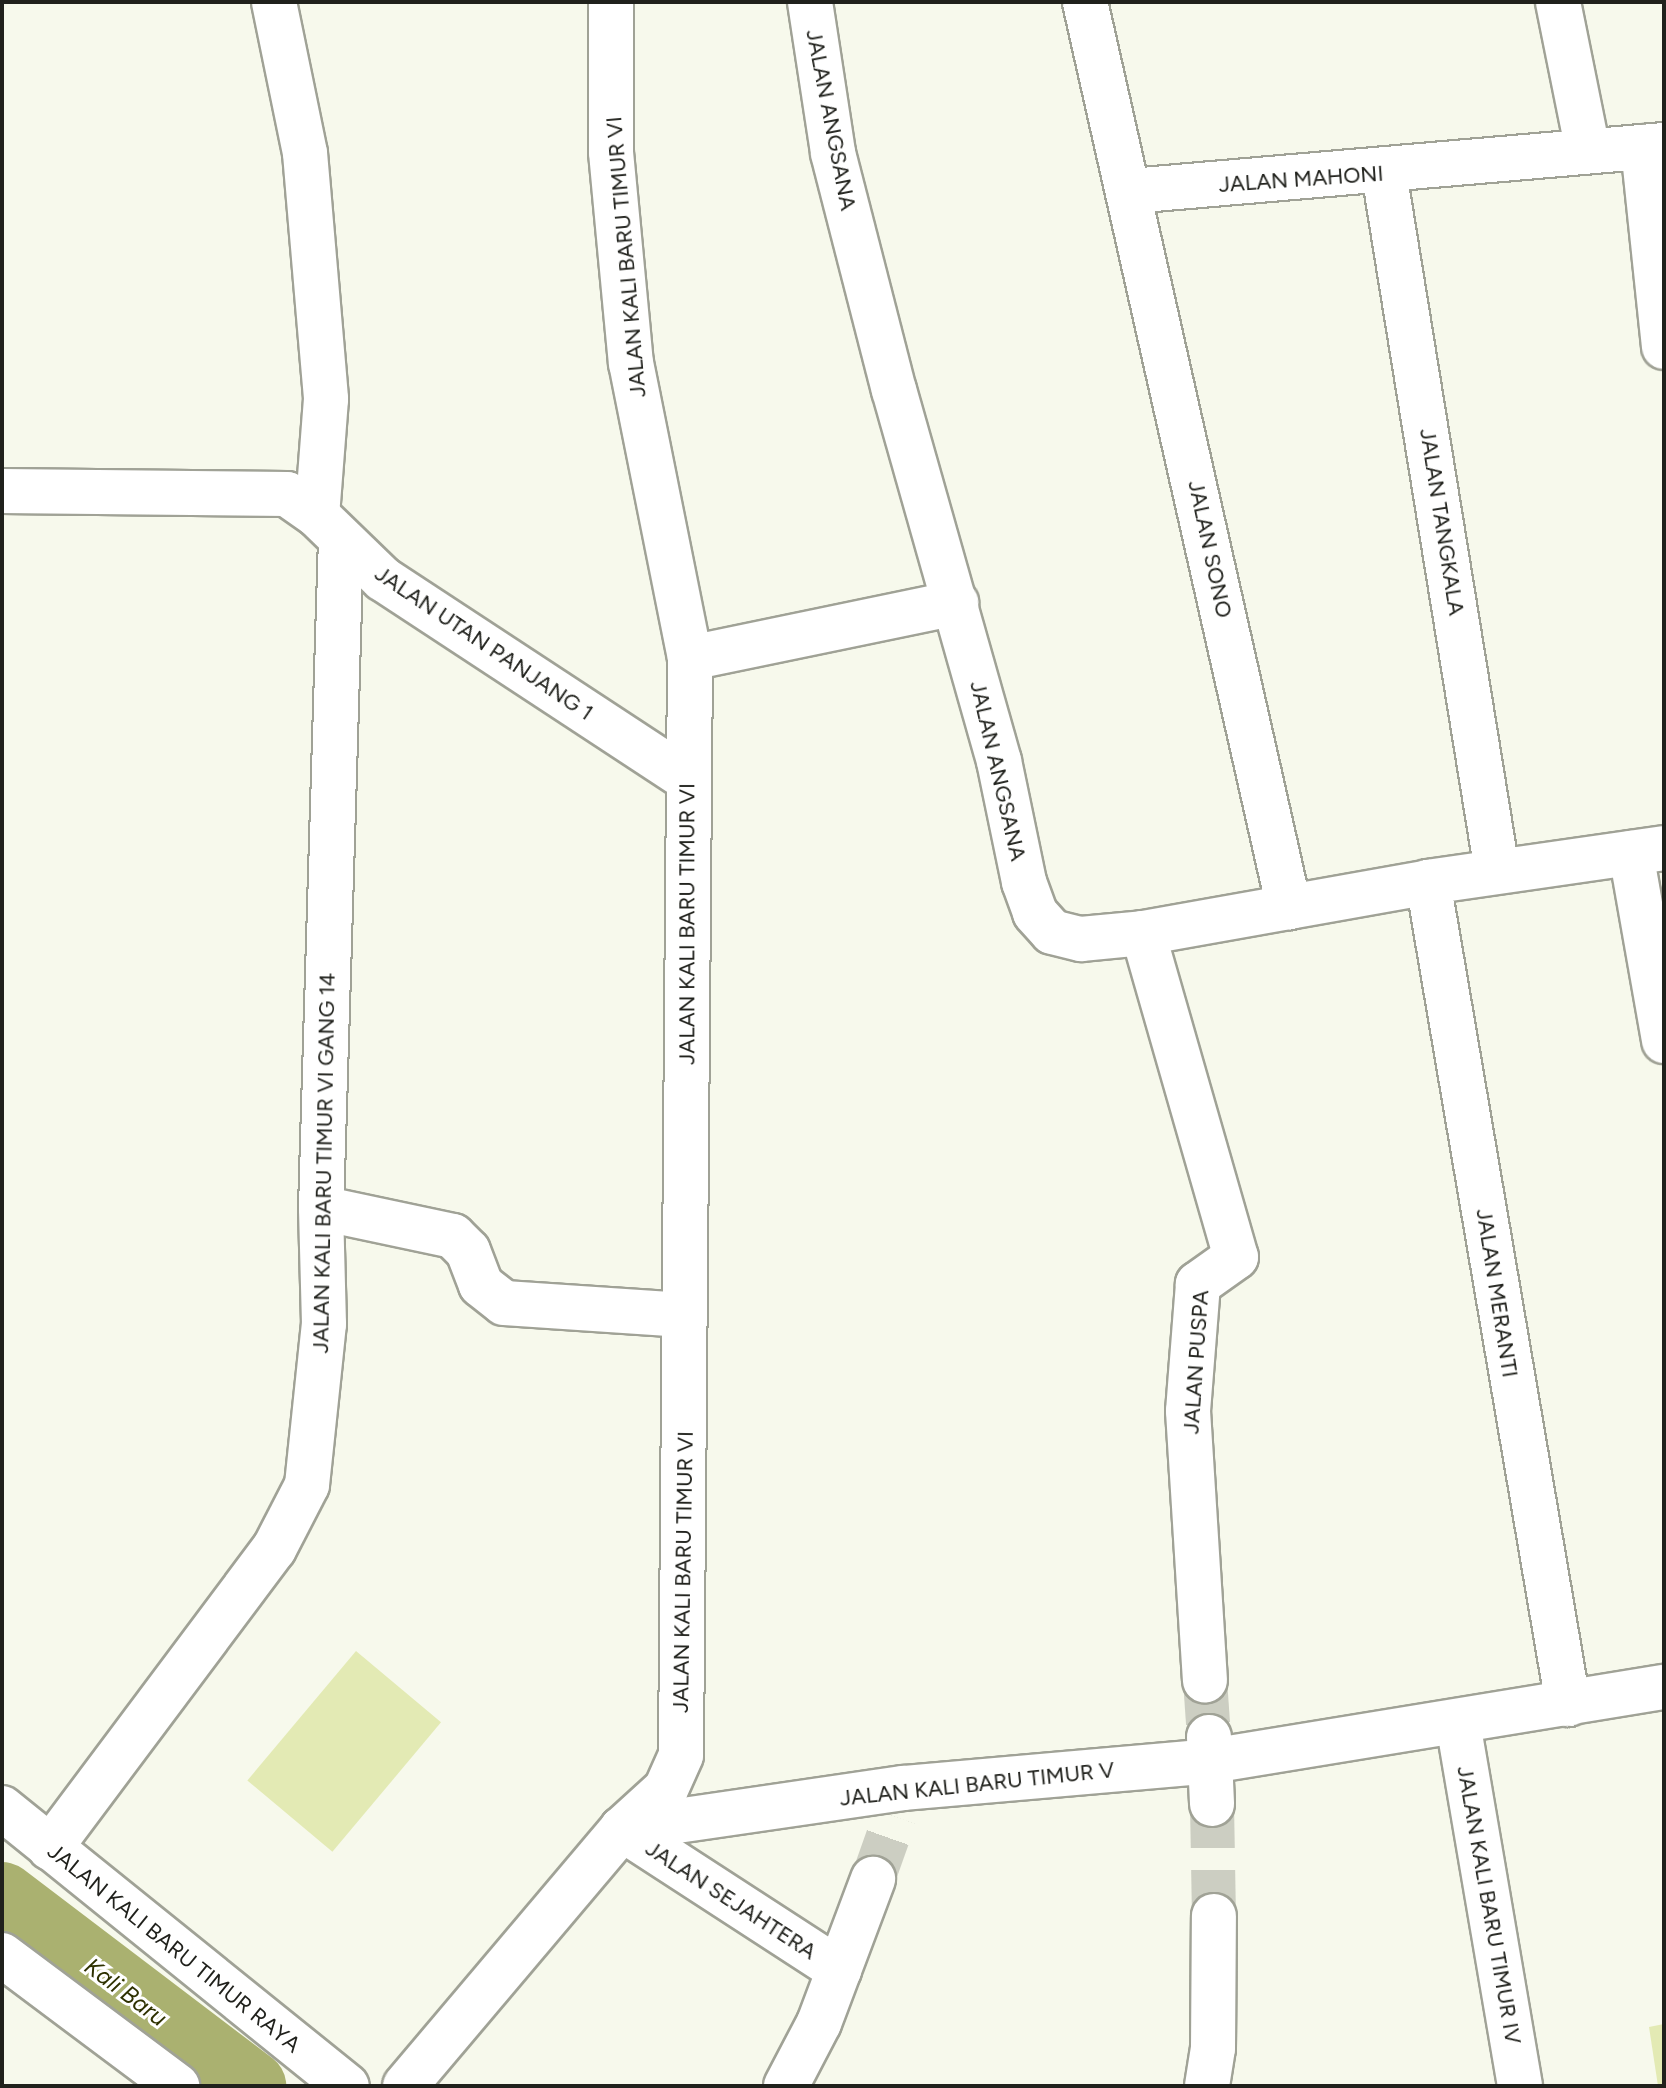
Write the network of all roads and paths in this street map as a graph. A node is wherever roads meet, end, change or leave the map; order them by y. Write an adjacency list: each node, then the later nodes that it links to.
1 (274, 2): 12 (street, JALAN KALI BARU TIMUR VI GANG 14)
2 (611, 2): 14 (street, JALAN KALI BARU TIMUR VI)
3 (810, 2): 13 (street, JALAN ANGSANA)
4 (1085, 2): 9 (street)
5 (1558, 2): 7 (street)
6 (1653, 146): 7 (street, JALAN MAHONI); 10 (street)
7 (1588, 151): 8 (street, JALAN MAHONI)
8 (1384, 173): 9 (street, JALAN MAHONI); 17 (street, JALAN TANGKALA)
9 (1131, 191): 19 (street, JALAN SONO)
10 (1664, 347)
11 (2, 491): 12 (street, JALAN UTAN PANJANG 1)
12 (329, 527): 15 (street, JALAN UTAN PANJANG 1); 22 (street, JALAN KALI BARU TIMUR VI GANG 14)
13 (956, 603): 14 (street); 20 (street, JALAN ANGSANA)
14 (690, 658): 15 (street, JALAN KALI BARU TIMUR VI)
15 (688, 779): 23 (street, JALAN KALI BARU TIMUR VI)
16 (1647, 850): 17 (street, JALAN ANGSANA); 21 (street)
17 (1497, 871): 18 (street, JALAN ANGSANA)
18 (1428, 882): 19 (street, JALAN ANGSANA); 26 (street, JALAN MERANTI)
19 (1289, 907): 20 (street, JALAN ANGSANA)
20 (1143, 933): 24 (street, JALAN PUSPA)
21 (1664, 1041)
22 (321, 1208): 23 (street); 32 (street, JALAN KALI BARU TIMUR VI GANG 14)
23 (685, 1315): 31 (street, JALAN KALI BARU TIMUR VI)
24 (1205, 1680)
25 (1664, 1687): 26 (street, JALAN KALI BARU TIMUR V)
26 (1568, 1704): 27 (street, JALAN KALI BARU TIMUR V)
27 (1458, 1723): 28 (street, JALAN KALI BARU TIMUR V); 42 (street, JALAN KALI BARU TIMUR IV)
28 (1210, 1749): 29 (street); 31 (street, JALAN KALI BARU TIMUR V)
29 (1212, 1804)
30 (2, 1808): 32 (street, JALAN KALI BARU TIMUR RAYA)
31 (622, 1829): 36 (street, JALAN SEJAHTERA); 39 (street)
32 (50, 1848): 38 (street, JALAN KALI BARU TIMUR RAYA)
33 (873, 1879): 36 (street)
34 (1214, 1916): 41 (street)
35 (2, 1955): 37 (street)
36 (839, 1970): 40 (street)
37 (177, 2086)
38 (347, 2086)
39 (405, 2086)
40 (786, 2086)
41 (1207, 2086)
42 (1520, 2086)

